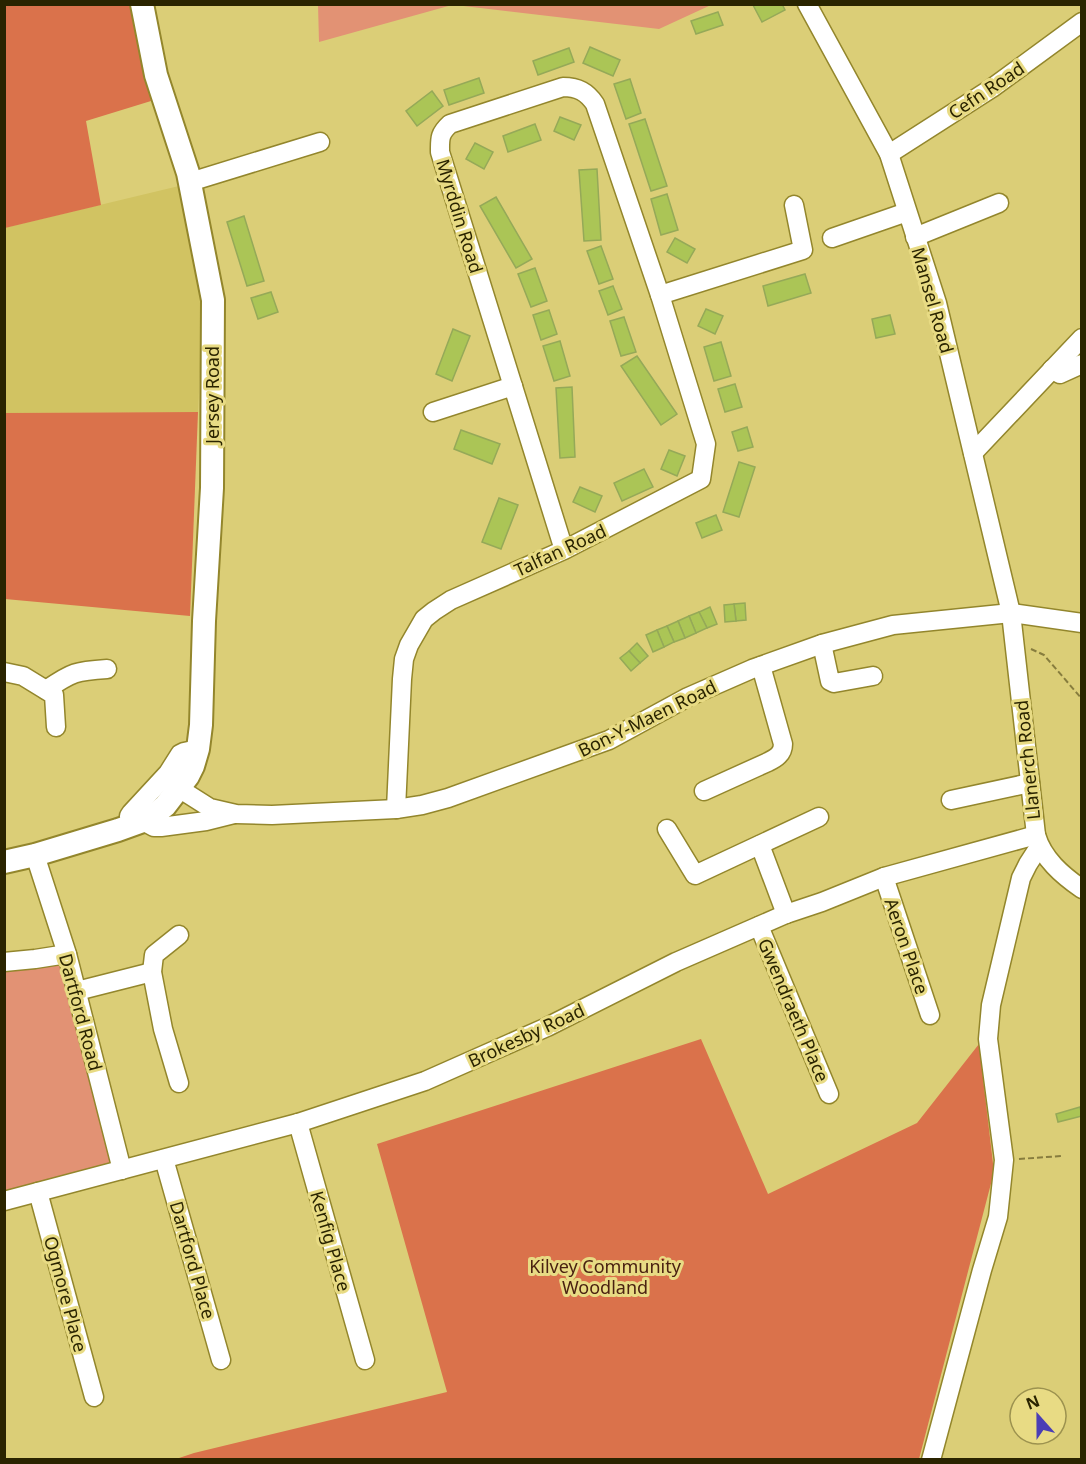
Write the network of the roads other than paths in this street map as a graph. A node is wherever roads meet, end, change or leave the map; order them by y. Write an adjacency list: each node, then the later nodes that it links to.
1 (142, 4): 6 (main road, Jersey Road)
2 (807, 4): 5 (street, Mansel Road)
3 (1082, 22): 5 (street, Cefn Road)
4 (320, 142): 6 (street)
5 (889, 154): 9 (street, Mansel Road)
6 (189, 182): 29 (main road, Jersey Road)
7 (999, 203): 10 (street)
8 (794, 205): 12 (street)
9 (907, 212): 10 (street, Mansel Road); 11 (street)
10 (915, 237): 18 (street, Mansel Road)
11 (832, 238)
12 (660, 295): 16 (street, Myrddin Road); 19 (street, Talfan Road)
13 (1082, 338): 15 (street)
14 (1082, 364): 15 (street)
15 (1052, 369): 18 (street)
16 (513, 386): 17 (street); 19 (street, Myrddin Road)
17 (434, 412)
18 (972, 453): 20 (street, Mansel Road)
19 (564, 550): 34 (street, Talfan Road)
20 (1011, 613): 21 (street, Bon-Y-Maen Road); 22 (street, Bon-Y-Maen Road); 30 (street, Llanerch Road)
21 (1082, 623)
22 (822, 644): 23 (street, Bon-Y-Maen Road); 26 (street)
23 (760, 666): 32 (street); 34 (street, Bon-Y-Maen Road)
24 (108, 669): 27 (street)
25 (4, 672): 27 (street)
26 (873, 676)
27 (46, 690): 28 (street)
28 (56, 727)
29 (198, 749): 31 (main road, Jersey Road); 37 (street)
30 (1030, 783): 33 (street); 39 (street, Llanerch Road)
31 (180, 789): 35 (street, Bon-Y-Maen Road); 37 (main road, Jersey Road)
32 (704, 791)
33 (951, 800)
34 (396, 810): 35 (street, Bon-Y-Maen Road)
35 (236, 814): 37 (street)
36 (819, 817): 40 (street)
37 (136, 823): 41 (main road, Jersey Road)
38 (667, 829): 40 (street)
39 (1038, 841): 43 (street, Brokesby Road); 44 (street); 63 (street)
40 (760, 845): 45 (street)
41 (35, 855): 42 (main road, Jersey Road); 48 (street, Dartford Road)
42 (4, 862)
43 (884, 878): 45 (street, Brokesby Road); 52 (street, Aeron Place)
44 (1082, 889)
45 (786, 914): 46 (street, Brokesby Road)
46 (759, 926): 54 (street, Gwendraeth Place); 55 (street, Brokesby Road)
47 (179, 935): 50 (street)
48 (67, 954): 49 (street); 51 (street, Dartford Road)
49 (4, 962)
50 (152, 972): 51 (street); 53 (street)
51 (77, 991): 57 (street, Dartford Road)
52 (930, 1015)
53 (179, 1083)
54 (829, 1094)
55 (298, 1123): 56 (street, Brokesby Road); 61 (street, Kenfig Place)
56 (164, 1159): 57 (street, Brokesby Road); 60 (street, Dartford Place)
57 (122, 1170): 58 (street, Brokesby Road)
58 (38, 1192): 59 (street, Brokesby Road); 62 (street, Ogmore Place)
59 (4, 1201)
60 (221, 1360)
61 (365, 1360)
62 (94, 1397)
63 (932, 1460)

